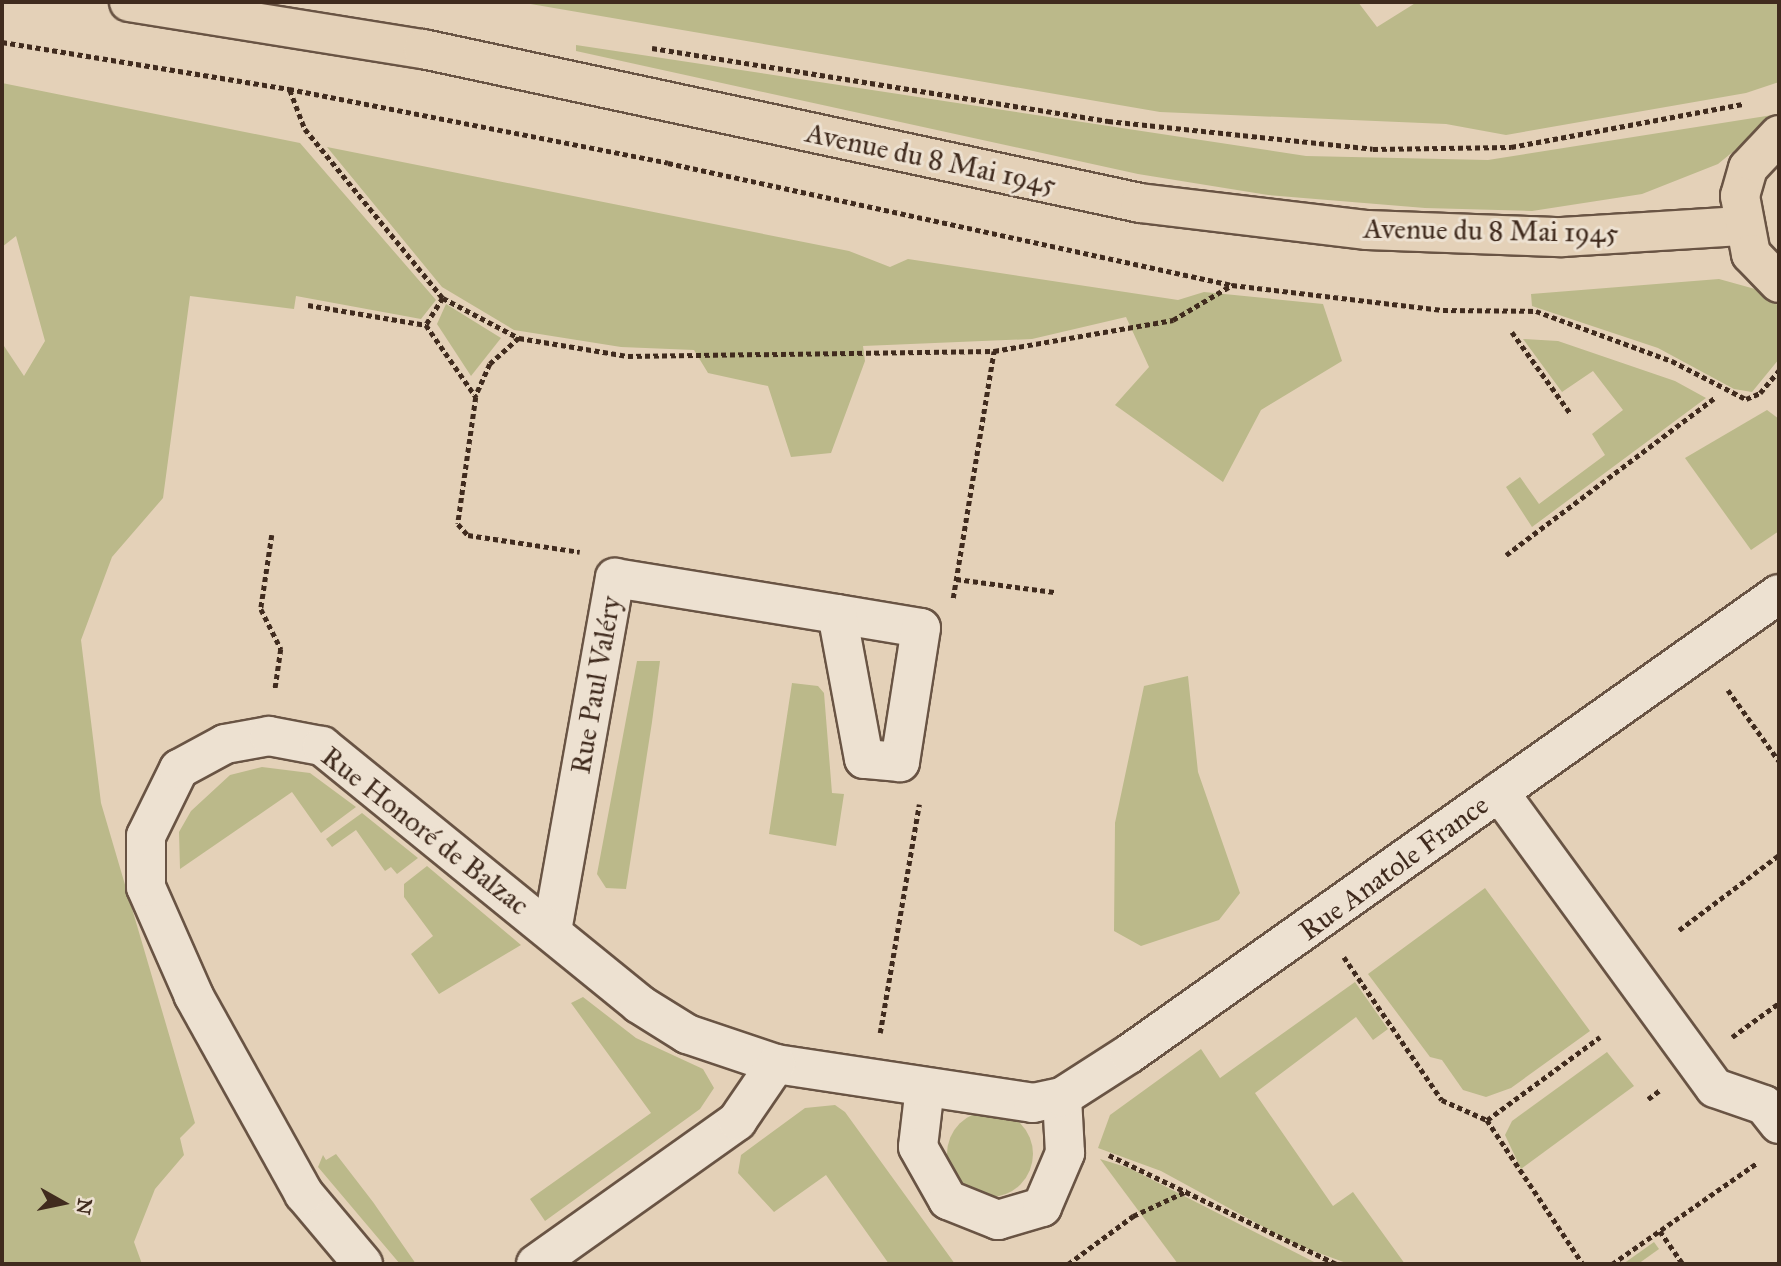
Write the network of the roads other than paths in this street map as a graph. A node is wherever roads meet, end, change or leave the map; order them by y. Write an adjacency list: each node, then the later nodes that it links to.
1 (129, 2): 3 (main road, Avenue du 8 Mai 1945)
2 (1779, 135): 3 (main road)
3 (1741, 226): 4 (main road)
4 (1779, 283)
5 (1779, 594): 7 (street)
6 (837, 614): 8 (street, Rue Paul Valéry)
7 (1499, 792): 11 (street, Rue Anatole France); 12 (street, Rue Anatole France)
8 (552, 931): 9 (street, Rue Honoré de Balzac); 13 (street, Rue Honoré de Balzac)
9 (776, 1064): 10 (street, Rue Honoré de Balzac); 14 (street)
10 (925, 1087): 11 (street, Rue Honoré de Balzac); 11 (street)
11 (1062, 1097)
12 (1779, 1124)
13 (363, 1264)
14 (536, 1264)

